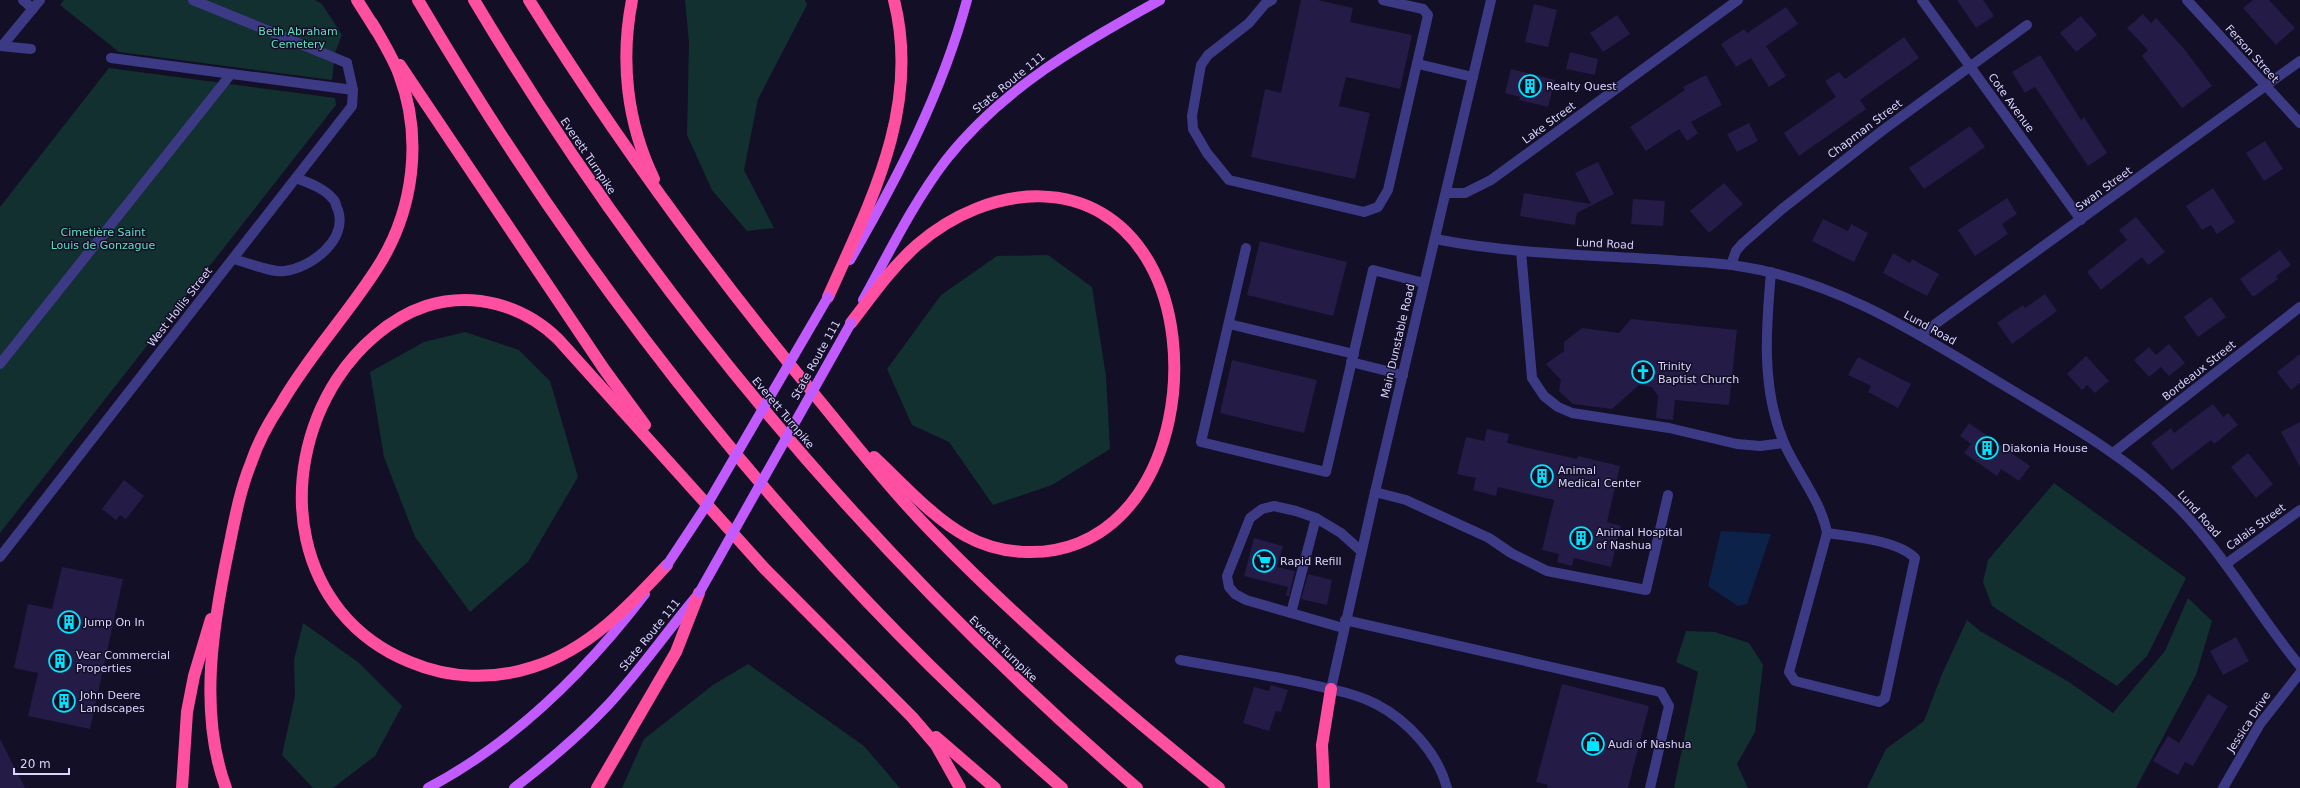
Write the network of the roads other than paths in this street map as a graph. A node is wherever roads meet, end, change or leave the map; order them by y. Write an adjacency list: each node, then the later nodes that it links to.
1 (23, 0): 18 (street)
2 (40, 0): 18 (street)
3 (193, 0): 30 (street, West Hollis Street)
4 (357, 0): 19 (highway)
5 (418, 0): 80 (highway)
6 (474, 0): 81 (highway, Everett Turnpike)
7 (529, 0): 34 (highway)
8 (632, 0): 34 (highway)
9 (894, 0): 43 (highway)
10 (967, 0): 43 (main road, State Route 111)
11 (1160, 0): 45 (main road, State Route 111)
12 (1272, 0): 25 (street)
13 (1383, 0): 25 (street)
14 (1491, 0): 28 (street, Main Dunstable Road)
15 (1738, 0): 33 (street, Lake Street)
16 (1922, 0): 26 (street, Cote Avenue)
17 (2187, 0): 29 (street, Ferson Street)
18 (33, 9): 21 (street)
19 (372, 23): 57 (highway); 64 (highway)
20 (2026, 25): 26 (street, Chapman Street)
21 (1, 46): 22 (street)
22 (31, 49)
23 (111, 58): 27 (street)
24 (2300, 61): 29 (street, Swan Street)
25 (1418, 64): 28 (street)
26 (1970, 67): 35 (street, Cote Avenue); 40 (street, Chapman Street)
27 (230, 74): 30 (street); 49 (street)
28 (1473, 77): 33 (street, Main Dunstable Road)
29 (2266, 87): 31 (street, Ferson Street); 35 (street, Swan Street)
30 (353, 90): 32 (street, West Hollis Street)
31 (2300, 122)
32 (296, 178): 39 (street, West Hollis Street); 39 (street)
33 (1446, 192): 36 (street, Main Dunstable Road)
34 (677, 220): 51 (highway)
35 (2081, 220): 47 (street, Swan Street)
36 (1435, 239): 38 (street, Lund Road); 42 (street, Main Dunstable Road)
37 (1246, 248): 46 (street)
38 (1521, 251): 40 (street, Lund Road); 52 (street)
39 (233, 258): 61 (street, West Hollis Street)
40 (1730, 265): 41 (street, Lund Road)
41 (1771, 272): 47 (street, Lund Road); 52 (street)
42 (1424, 283): 48 (street); 50 (street, Main Dunstable Road)
43 (828, 297): 63 (main road, State Route 111, bridge)
44 (2300, 307): 53 (street, Bordeaux Street)
45 (851, 323): 51 (highway); 65 (main road, State Route 111, bridge)
46 (1229, 324): 48 (street); 48 (street)
47 (1920, 335): 53 (street, Lund Road)
48 (1352, 358): 50 (street)
49 (0, 364)
50 (1403, 375): 54 (street, Main Dunstable Road)
51 (841, 427): 82 (highway)
52 (1784, 443): 59 (street)
53 (2113, 453): 62 (street, Lund Road)
54 (1375, 492): 55 (street); 60 (street, Main Dunstable Road)
55 (1668, 495)
56 (2300, 510): 62 (street, Calais Street)
57 (716, 514): 63 (highway); 72 (highway)
58 (1316, 518): 60 (street); 66 (street); 66 (street)
59 (1827, 533): 59 (street)
60 (1361, 551): 67 (street, Main Dunstable Road)
61 (0, 557)
62 (2226, 564): 69 (street, Lund Road)
63 (667, 565): 75 (main road, State Route 111)
64 (220, 590): 73 (highway); 74 (highway)
65 (699, 593): 76 (main road, State Route 111); 77 (highway)
66 (1290, 613): 67 (street)
67 (1344, 624): 71 (street, Main Dunstable Road); 85 (street)
68 (1180, 660): 71 (street)
69 (2300, 666)
70 (2300, 673): 86 (street, Jessica Drive)
71 (1331, 689): 83 (highway); 84 (street)
72 (912, 717): 78 (highway); 79 (highway)
73 (182, 788)
74 (226, 788)
75 (428, 788)
76 (514, 788)
77 (597, 788)
78 (960, 788)
79 (995, 788)
80 (1062, 788)
81 (1137, 788)
82 (1219, 788)
83 (1324, 788)
84 (1447, 788)
85 (1650, 788)
86 (2223, 788)

